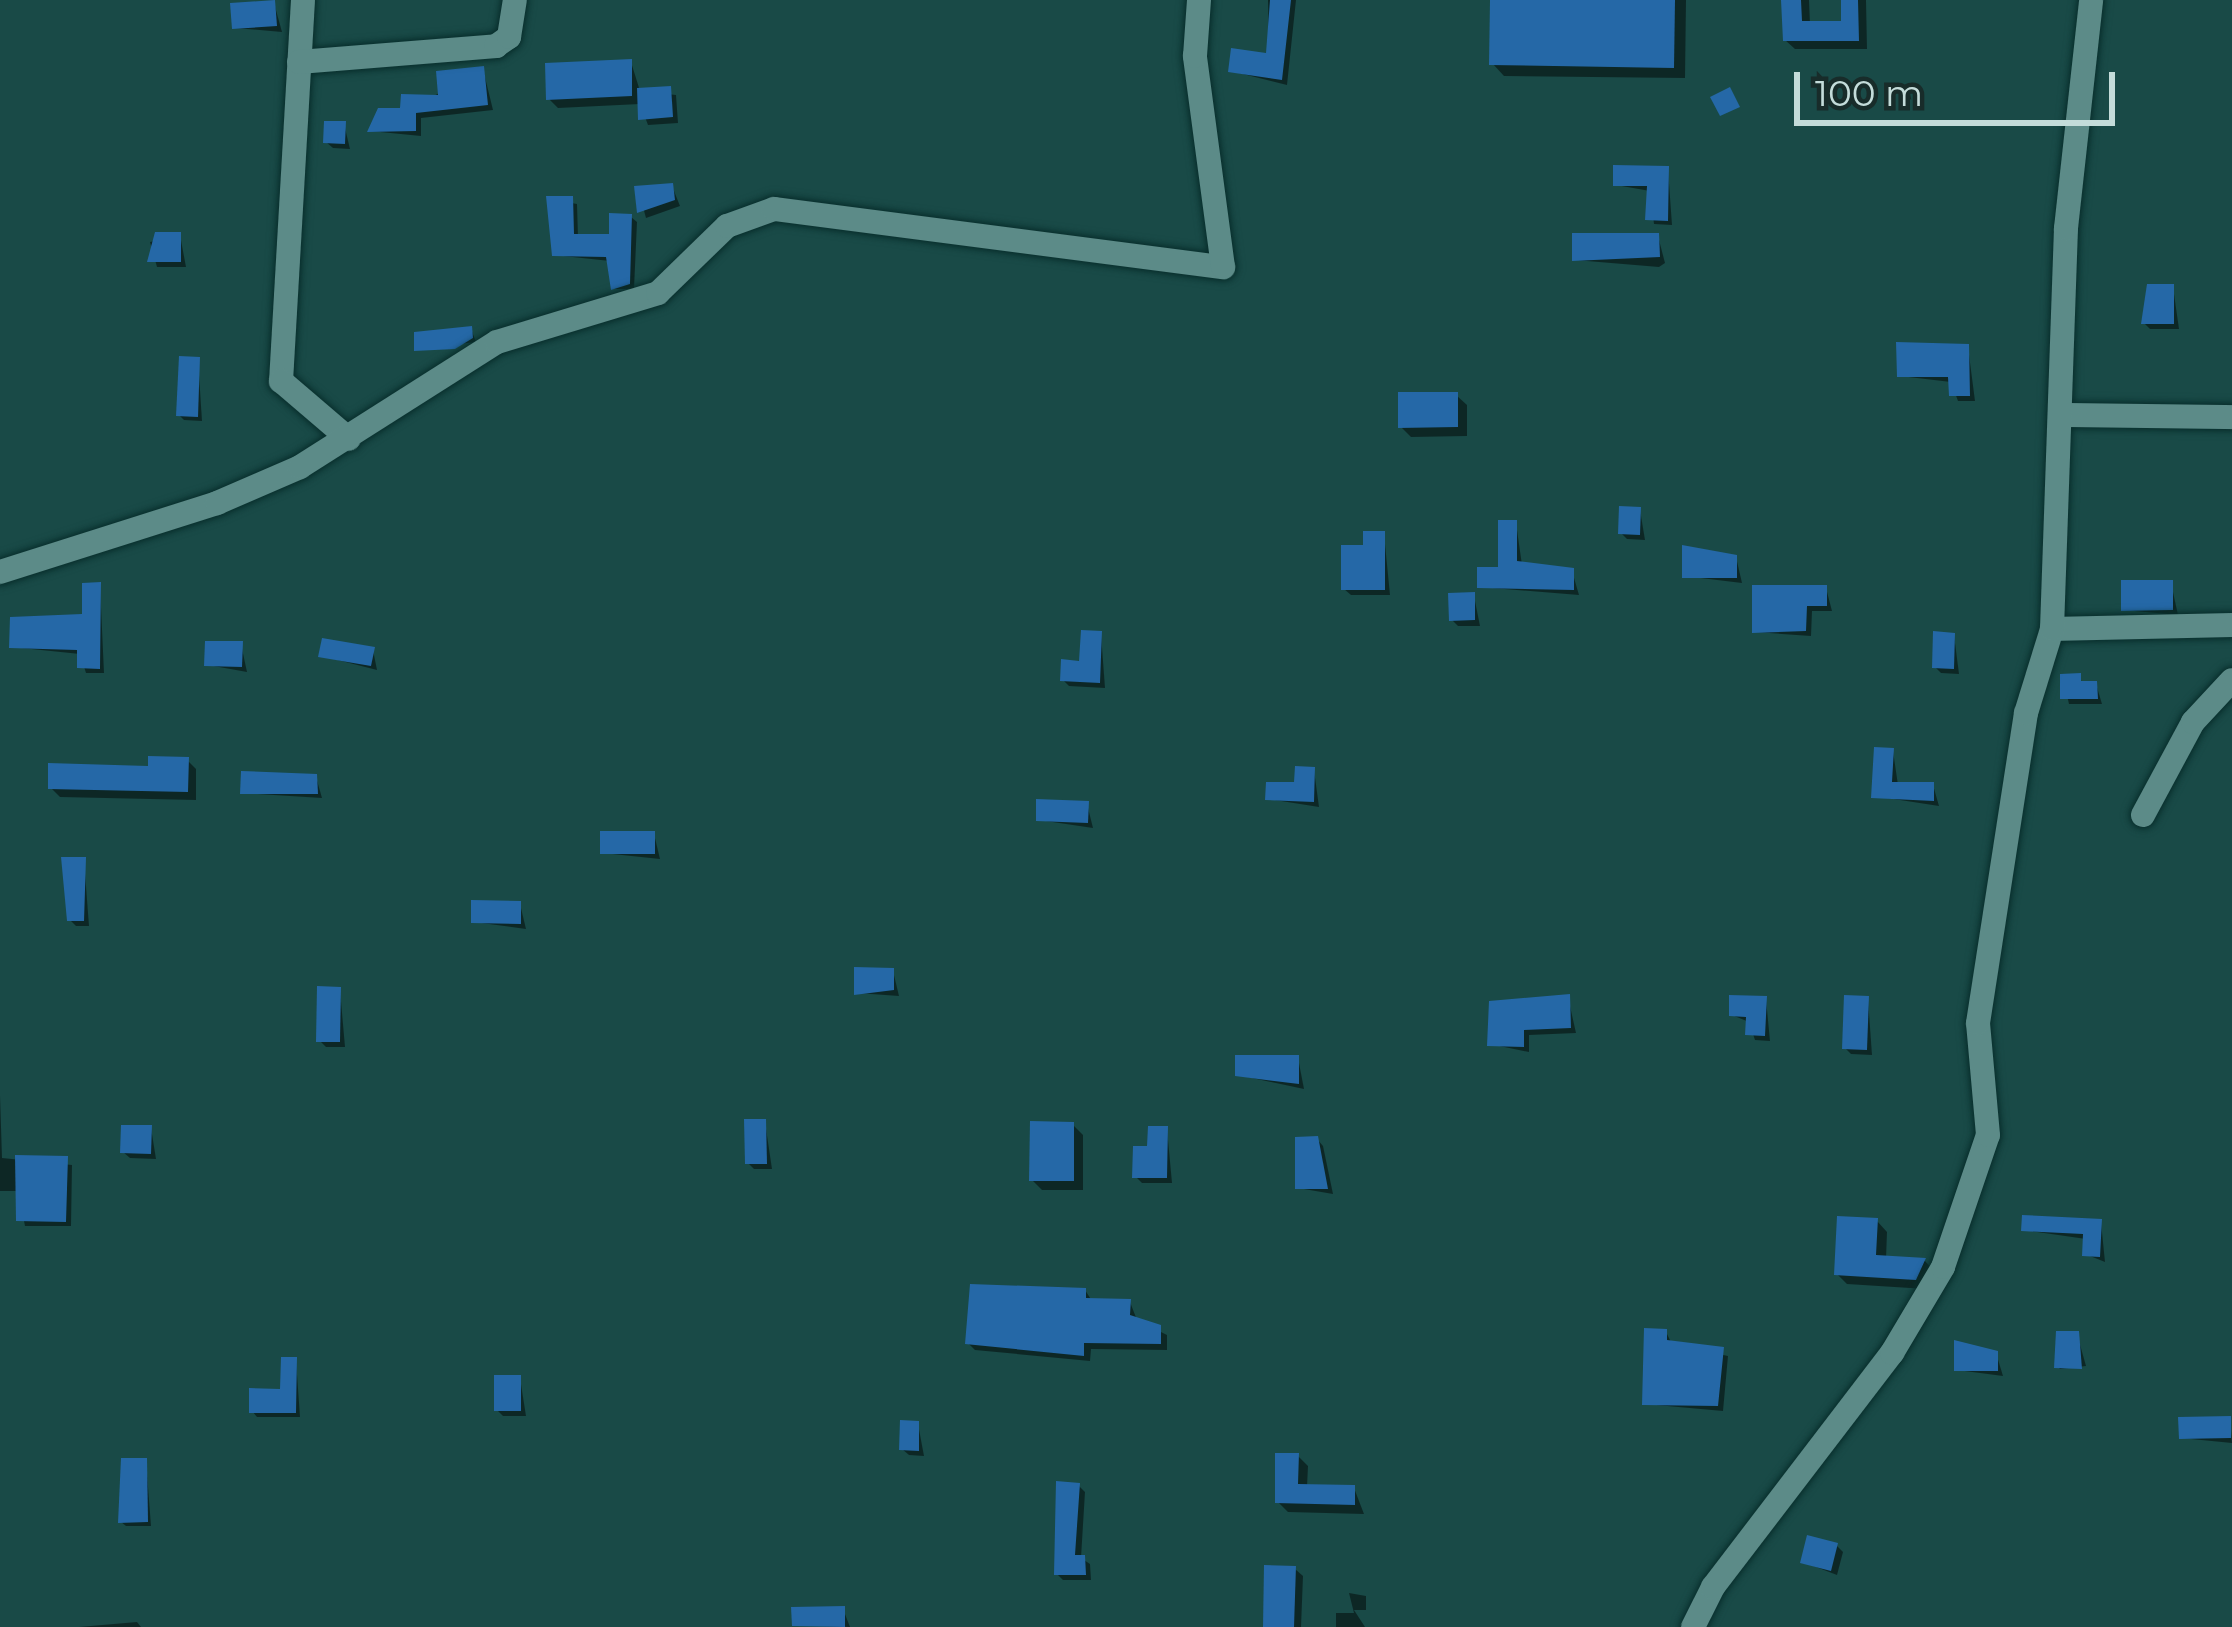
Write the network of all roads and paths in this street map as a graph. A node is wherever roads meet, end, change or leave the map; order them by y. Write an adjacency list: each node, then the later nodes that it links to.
1 (304, 0): 5 (street)
2 (515, 0): 5 (street)
3 (1199, 0): 8 (street)
4 (2091, 0): 6 (street)
5 (299, 62): 8 (street)
6 (2060, 415): 7 (street); 11 (street)
7 (2232, 417)
8 (349, 440): 9 (street)
9 (0, 572)
10 (2232, 625): 11 (street)
11 (2052, 629): 14 (street)
12 (2232, 680): 13 (street)
13 (2144, 815)
14 (1693, 1627)

